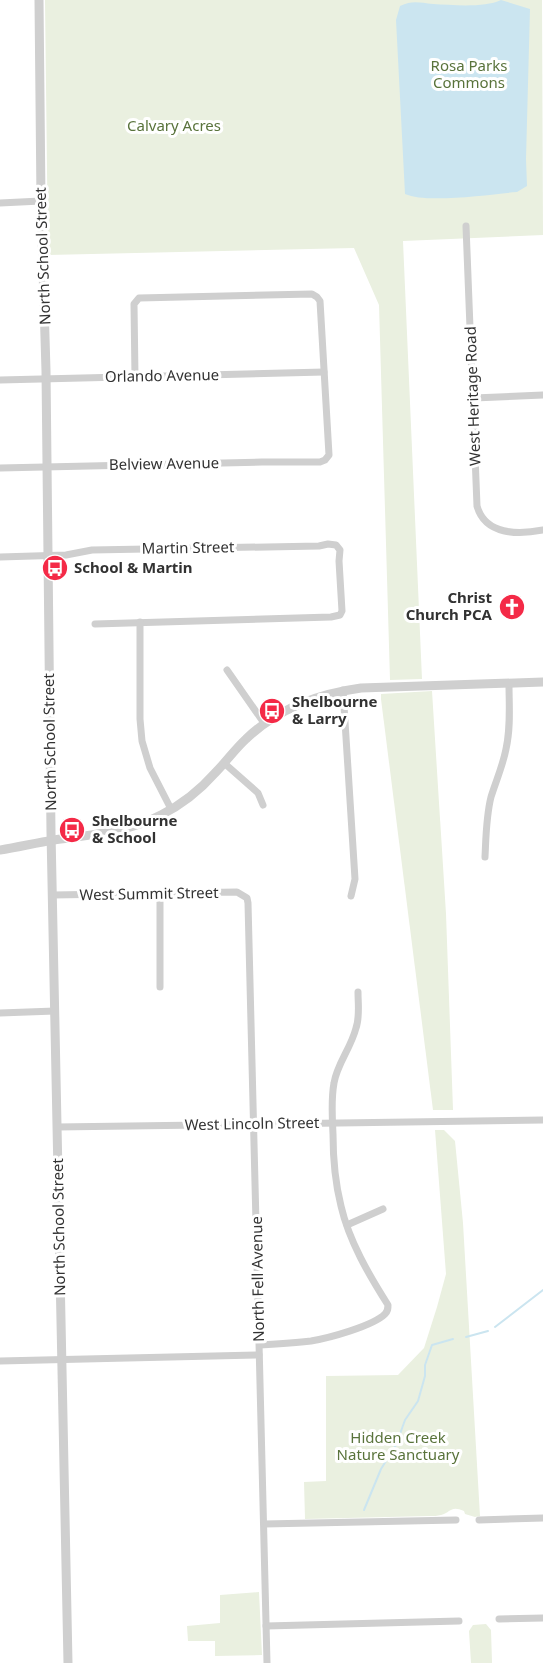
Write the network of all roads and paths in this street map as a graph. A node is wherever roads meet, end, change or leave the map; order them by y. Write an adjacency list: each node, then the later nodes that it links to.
1 (39, 0): 2 (street, North School Street)
2 (41, 201): 3 (street); 7 (street, North School Street)
3 (0, 203)
4 (466, 226): 10 (street, West Heritage Road)
5 (324, 372): 6 (street, Orlando Avenue); 6 (street); 11 (street, Belview Avenue)
6 (135, 377): 7 (street, Orlando Avenue)
7 (46, 378): 8 (street, Orlando Avenue); 11 (street, North School Street)
8 (0, 380)
9 (543, 395): 10 (street)
10 (474, 398): 13 (street, West Heritage Road)
11 (47, 466): 12 (street, Belview Avenue); 14 (street, North School Street)
12 (0, 468)
13 (543, 530)
14 (49, 555): 15 (street, Martin Street); 16 (street, Martin Street); 26 (street, North School Street)
15 (0, 557)
16 (140, 622): 17 (street); 25 (street)
17 (95, 624)
18 (227, 670): 22 (street)
19 (543, 682): 20 (street)
20 (509, 684): 21 (street); 28 (street)
21 (343, 690): 22 (street); 32 (street)
22 (264, 723): 23 (street)
23 (224, 763): 24 (street); 25 (street)
24 (263, 805)
25 (171, 809): 26 (street)
26 (51, 841): 27 (street); 30 (street, North School Street)
27 (0, 850)
28 (485, 857)
29 (160, 893): 30 (street, West Summit Street); 31 (street, West Summit Street); 33 (street)
30 (53, 895): 35 (street, North School Street)
31 (245, 896): 39 (street, North Fell Avenue)
32 (351, 896)
33 (160, 987)
34 (358, 992): 38 (street)
35 (55, 1011): 36 (street); 40 (street, North School Street)
36 (0, 1013)
37 (543, 1120): 38 (street, West Lincoln Street)
38 (332, 1123): 39 (street, West Lincoln Street); 42 (street)
39 (254, 1124): 40 (street, West Lincoln Street); 43 (street, North Fell Avenue)
40 (57, 1127): 45 (street, North School Street)
41 (383, 1209): 42 (street)
42 (347, 1225): 43 (street)
43 (260, 1345): 44 (street, North Fell Avenue)
44 (259, 1355): 45 (street); 50 (street, North Fell Avenue)
45 (61, 1360): 46 (street); 55 (street, North School Street)
46 (0, 1361)
47 (543, 1518): 49 (street)
48 (456, 1520): 50 (street)
49 (479, 1520)
50 (264, 1524): 54 (street, North Fell Avenue)
51 (543, 1618): 52 (street)
52 (499, 1619)
53 (459, 1621): 54 (street)
54 (266, 1626): 56 (street, North Fell Avenue)
55 (68, 1663)
56 (267, 1663)

